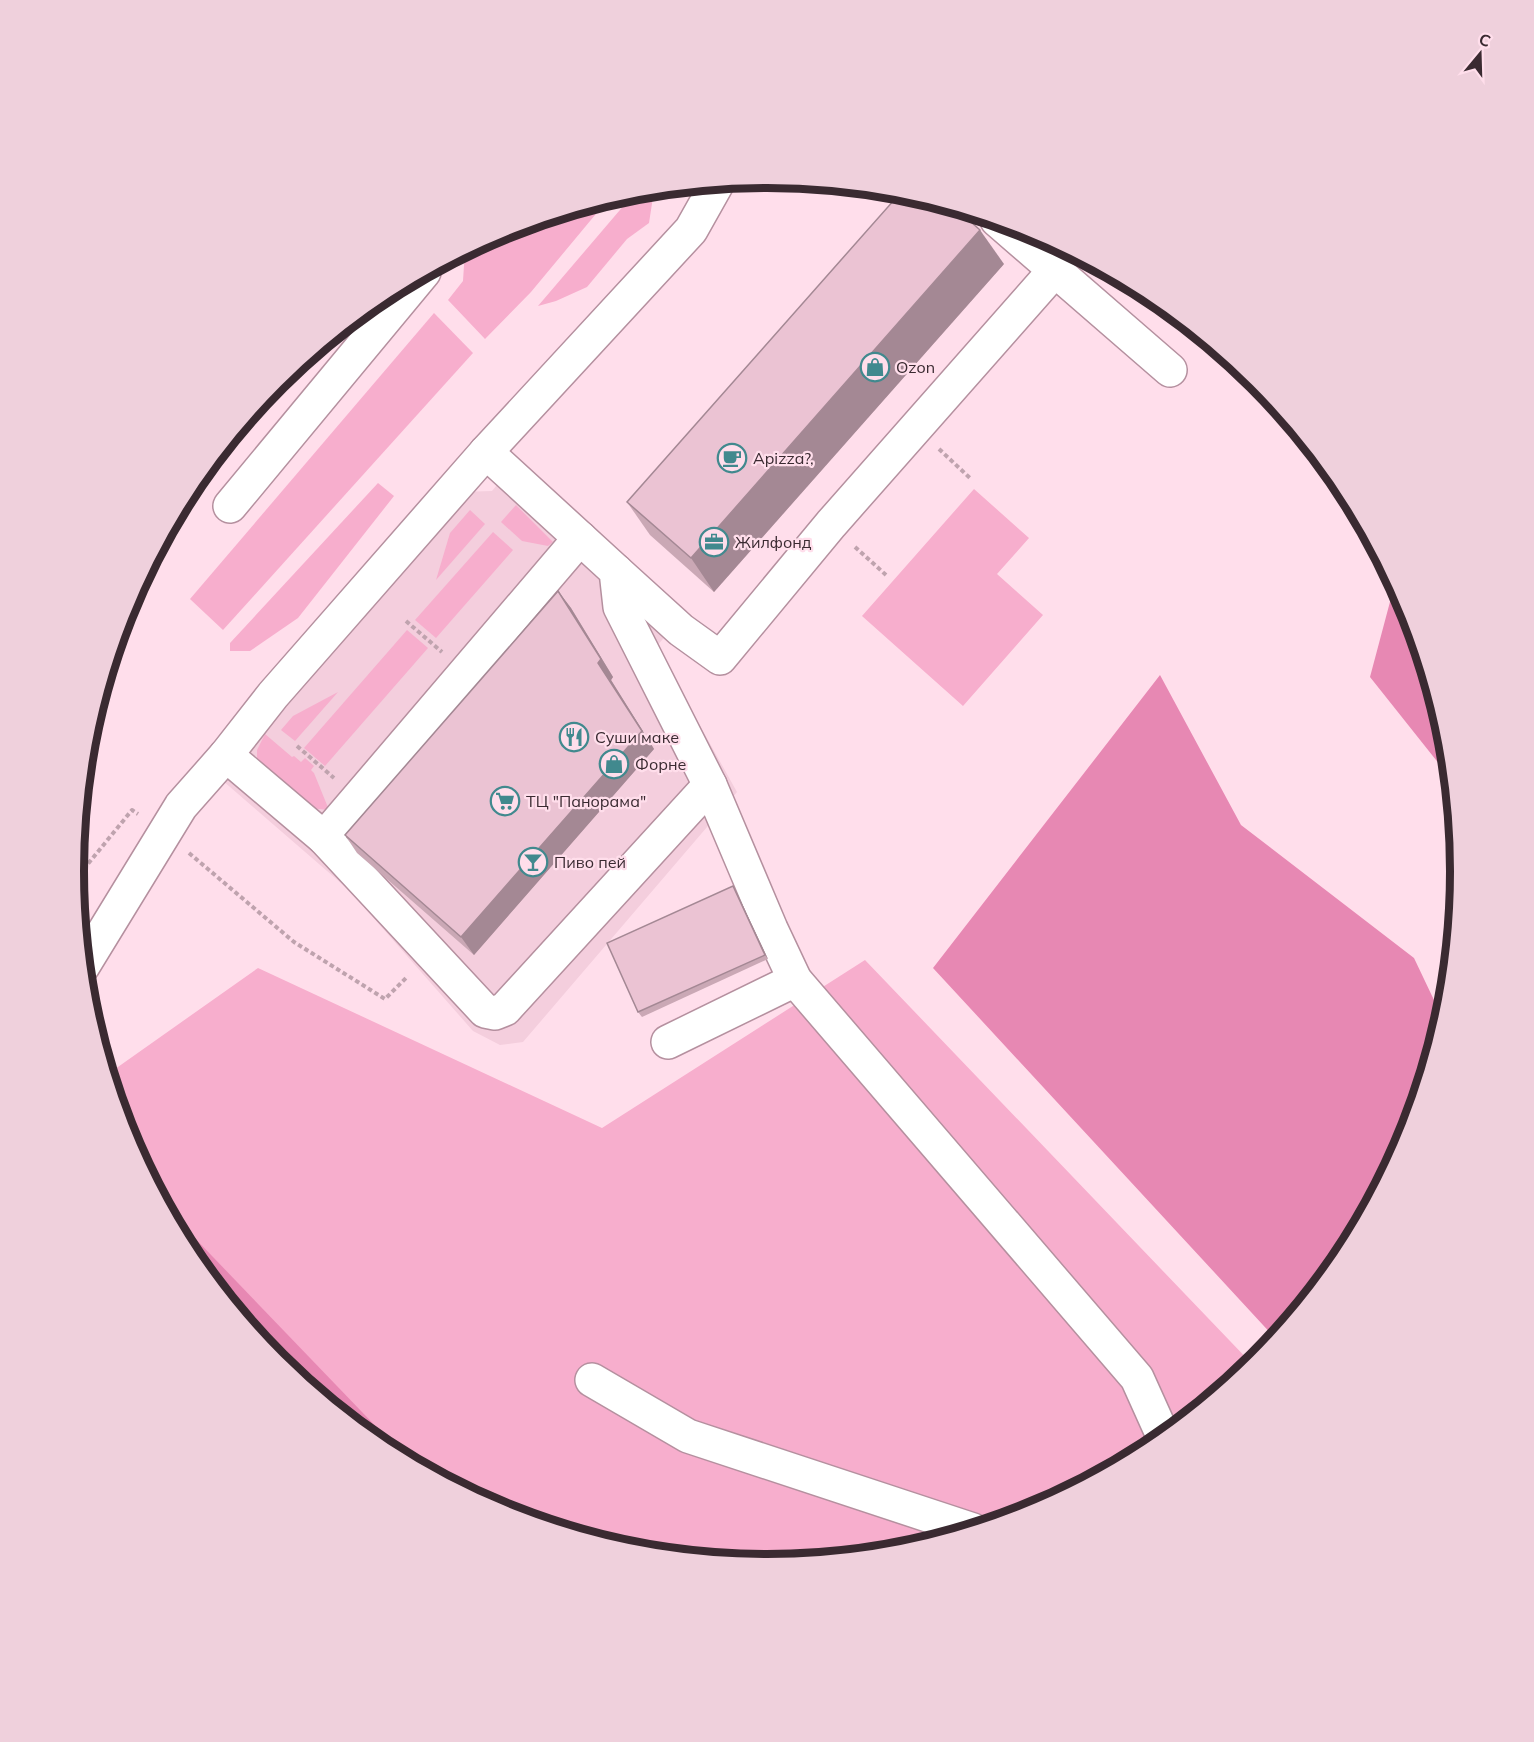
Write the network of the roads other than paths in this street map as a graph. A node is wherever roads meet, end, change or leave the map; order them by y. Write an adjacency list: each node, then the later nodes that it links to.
1 (714, 190): 6 (street)
2 (1015, 235): 3 (street)
3 (1055, 270): 5 (street); 9 (street)
4 (409, 290): 7 (street)
5 (1170, 370)
6 (486, 452): 8 (street); 10 (street)
7 (230, 506)
8 (580, 538): 9 (street); 12 (street)
9 (616, 571): 11 (street)
10 (225, 755): 12 (street); 13 (street)
11 (710, 784): 12 (street); 14 (street)
12 (324, 838)
13 (89, 955)
14 (795, 980): 15 (street); 17 (street)
15 (668, 1042)
16 (592, 1380): 18 (street)
17 (1160, 1429)
18 (961, 1526)

